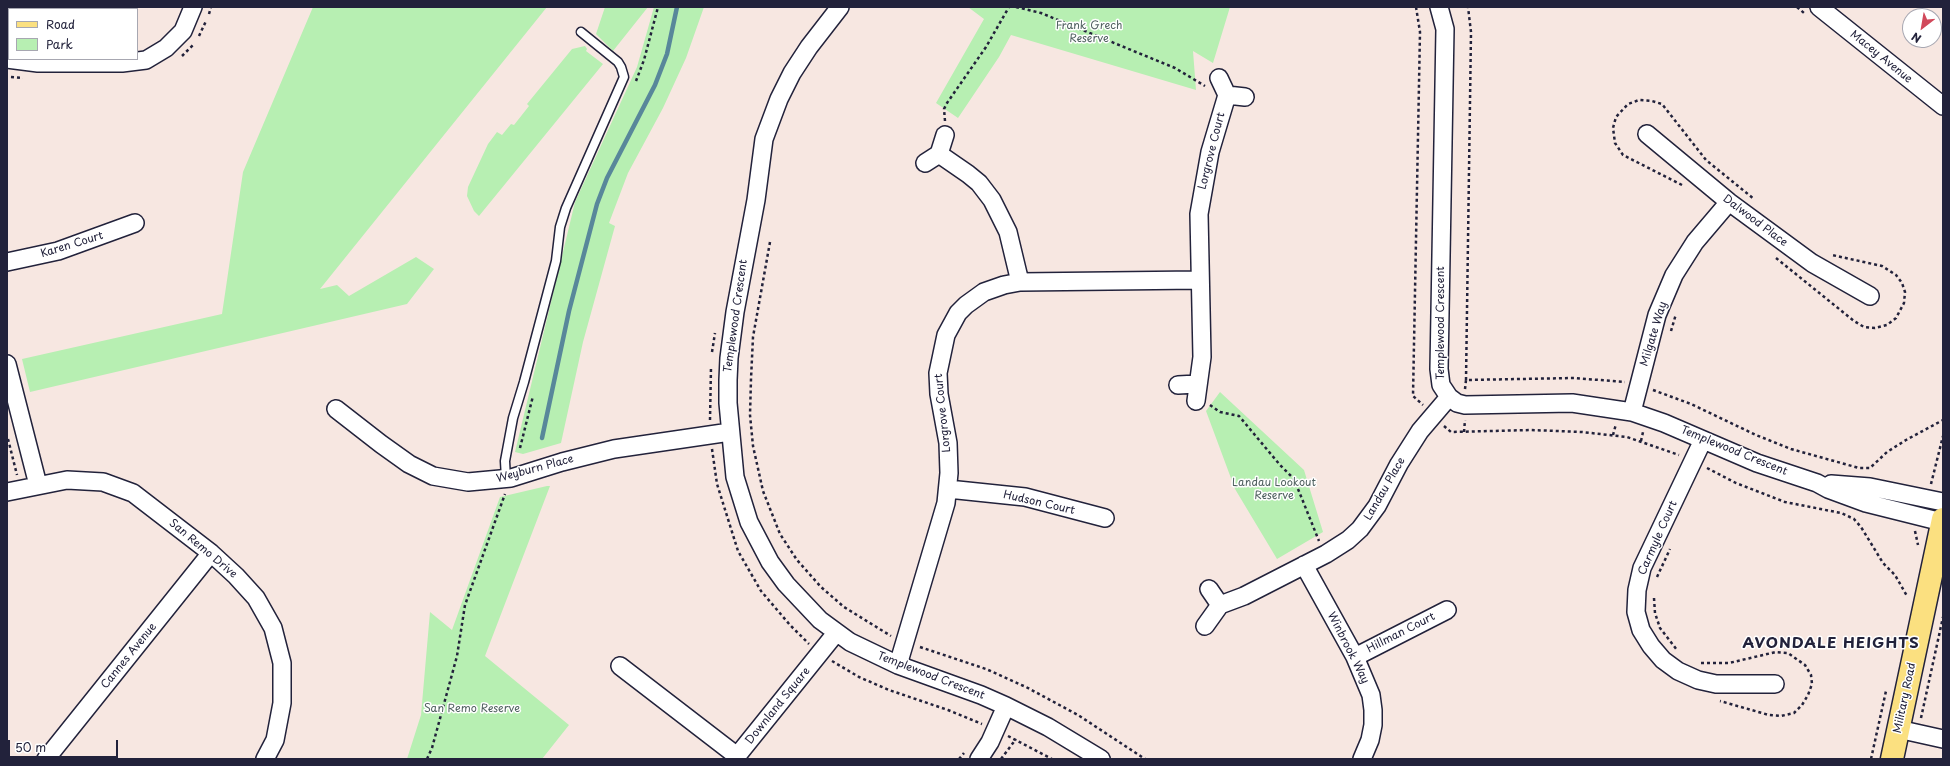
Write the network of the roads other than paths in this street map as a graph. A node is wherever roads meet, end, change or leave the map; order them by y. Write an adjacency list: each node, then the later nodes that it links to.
1 (194, 7): 6 (street)
2 (840, 7): 24 (street, Templewood Crescent)
3 (1440, 7): 21 (street, Templewood Crescent)
4 (1819, 7): 10 (street, Macey Avenue)
5 (581, 32): 26 (lane)
6 (15, 60)
7 (1219, 78): 8 (street)
8 (1227, 95): 9 (street); 16 (street, Lorgrove Court)
9 (1244, 97)
10 (1943, 106)
11 (1648, 134): 13 (street, Dalwood Place)
12 (945, 135): 17 (street)
13 (1729, 202): 18 (street, Dalwood Place); 23 (street, Milgate Way)
14 (136, 223): 15 (street, Karen Court)
15 (7, 262)
16 (1199, 280): 17 (street, Lorgrove Court); 20 (street, Lorgrove Court)
17 (1020, 282): 28 (street, Lorgrove Court)
18 (1870, 296)
19 (7, 364): 27 (street)
20 (1178, 385)
21 (1449, 397): 23 (street, Templewood Crescent); 33 (street, Landau Place)
22 (336, 408): 26 (street, Weyburn Place)
23 (1640, 415): 25 (street, Templewood Crescent)
24 (730, 432): 26 (street, Weyburn Place); 38 (street, Templewood Crescent)
25 (1703, 440): 30 (street, Templewood Crescent); 42 (street, Carmyle Court)
26 (506, 479)
27 (38, 485): 29 (street, San Remo Drive); 32 (street, San Remo Drive)
28 (948, 489): 31 (street, Hudson Court); 40 (street, Lorgrove Court)
29 (7, 492)
30 (1943, 514): 44 (main road, Military Road)
31 (1105, 518)
32 (212, 553): 46 (street, Cannes Avenue); 47 (street, San Remo Drive)
33 (1304, 565): 35 (street, Landau Place); 39 (street, Winbrook Way)
34 (1209, 588): 35 (street)
35 (1220, 605): 37 (street)
36 (1447, 610): 39 (street, Hillman Court)
37 (1205, 626)
38 (836, 633): 40 (street, Templewood Crescent); 41 (street, Downland Square)
39 (1355, 657): 50 (street, Winbrook Way)
40 (898, 665): 43 (street, Templewood Crescent)
41 (620, 666)
42 (1775, 684)
43 (1006, 706): 48 (street); 49 (street, Templewood Crescent)
44 (1908, 731): 45 (street); 51 (main road, Military Road)
45 (1943, 739)
46 (46, 759)
47 (265, 759)
48 (979, 759)
49 (1101, 759)
50 (1362, 759)
51 (1892, 759)

